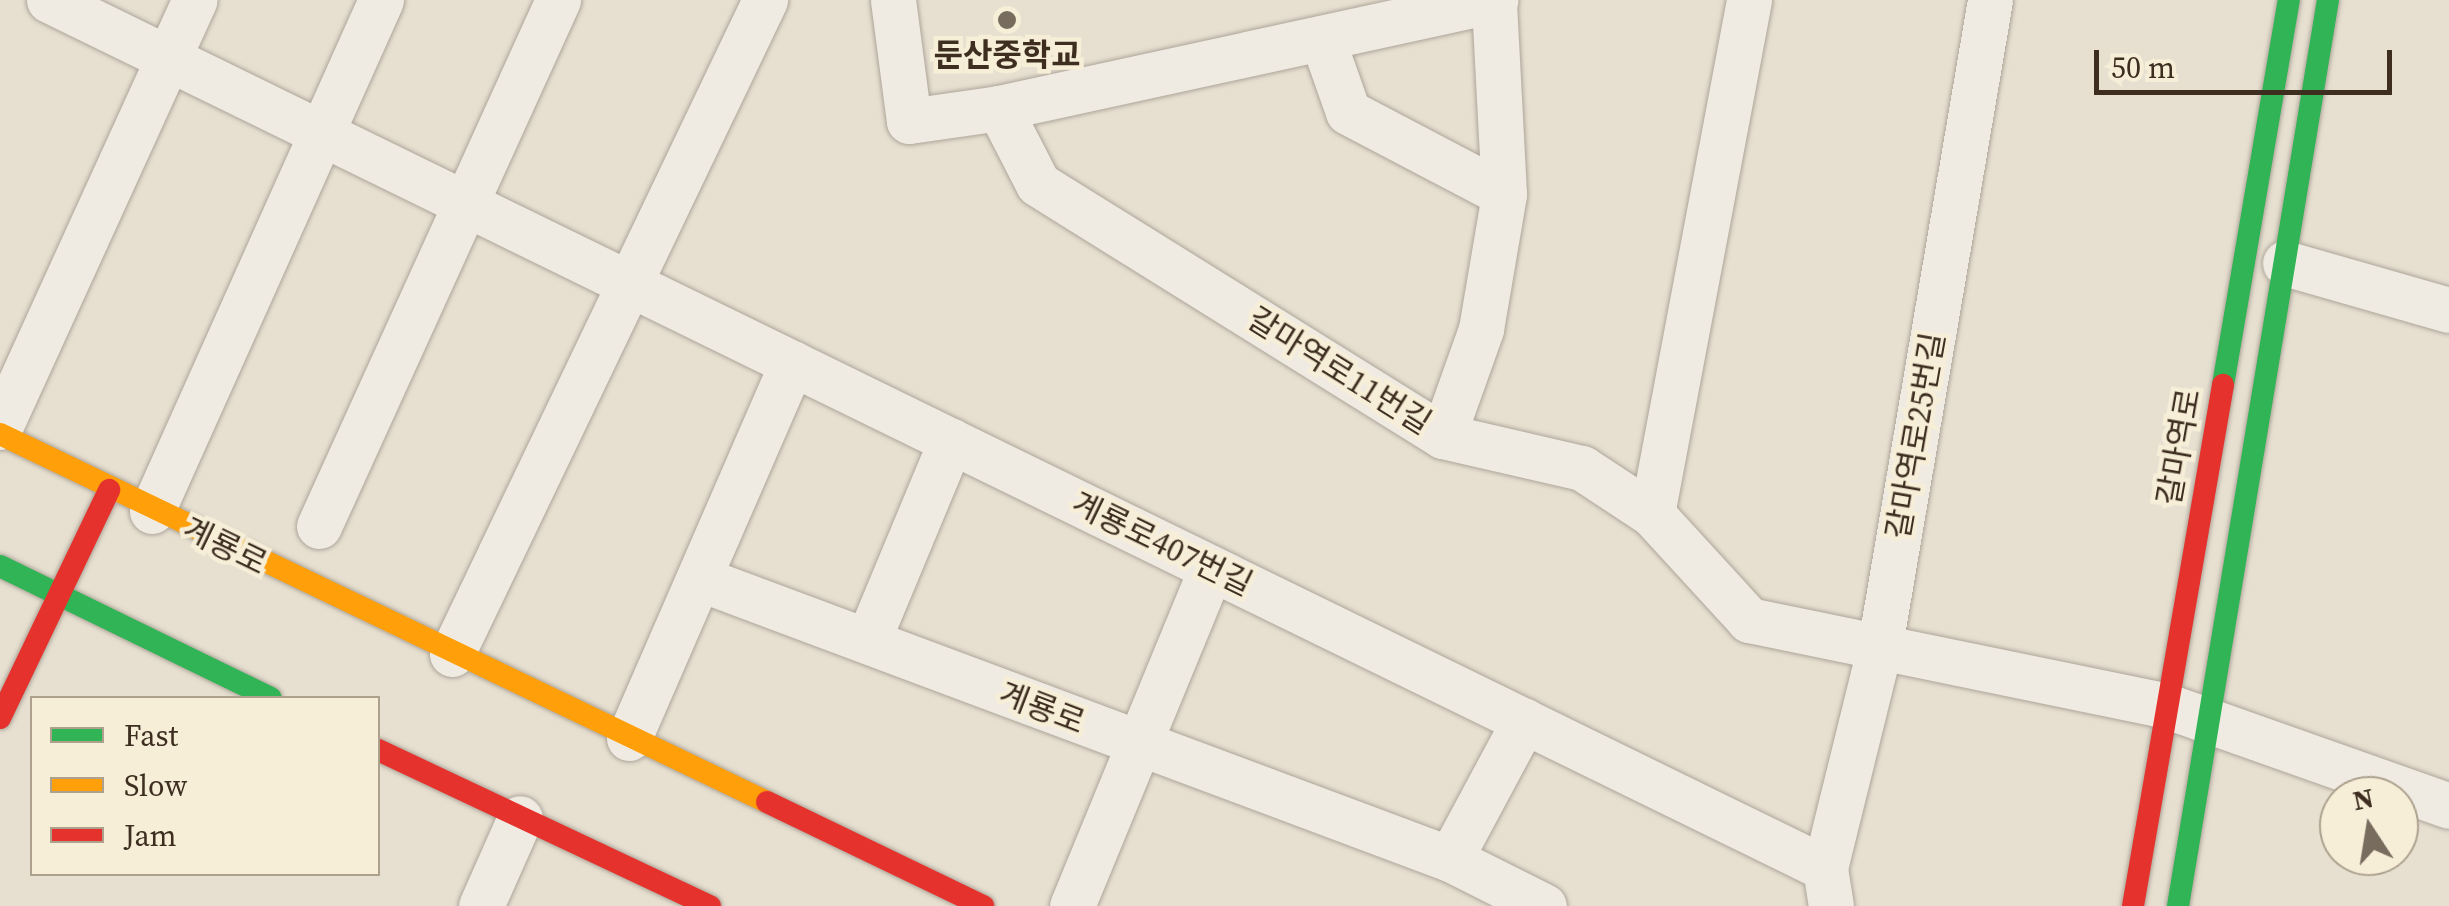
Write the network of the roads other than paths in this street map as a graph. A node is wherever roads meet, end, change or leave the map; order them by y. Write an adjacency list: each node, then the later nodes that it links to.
1 (49, 0): 13 (street, 계룡로407번길)
2 (195, 0): 13 (street)
3 (381, 0): 15 (street)
4 (558, 0): 17 (street)
5 (765, 0): 19 (street)
6 (893, 0): 14 (street)
7 (1495, 0): 12 (street); 16 (street)
8 (1749, 0): 27 (street)
9 (1990, 0): 34 (street, 갈마역로25번길)
10 (2289, 0): 37 (main road, 갈마역로)
11 (2328, 0): 18 (main road)
12 (1322, 38): 14 (street); 16 (street)
13 (166, 57): 15 (street, 계룡로407번길); 22 (street)
14 (999, 108): 23 (street, 갈마역로11번길)
15 (322, 134): 17 (street, 계룡로407번길); 26 (street)
16 (1504, 194): 23 (street)
17 (464, 202): 19 (street, 계룡로407번길); 28 (street)
18 (2285, 263): 20 (street); 40 (main road)
19 (626, 282): 21 (street, 계룡로407번길); 35 (street)
20 (2449, 310)
21 (792, 362): 24 (street, 계룡로407번길); 31 (street)
22 (0, 430): 25 (main road, 계룡로)
23 (1443, 436): 27 (street, 갈마역로11번길)
24 (951, 441): 30 (street, 계룡로407번길); 33 (street)
25 (109, 490): 26 (main road, 계룡로); 32 (main road)
26 (152, 511): 35 (main road, 계룡로)
27 (1652, 514): 34 (street, 갈마역로11번길)
28 (319, 526)
29 (0, 566): 32 (main road)
30 (1211, 568): 39 (street, 계룡로407번길); 42 (street)
31 (701, 579): 33 (street, 계룡로); 41 (street)
32 (54, 594): 36 (main road); 38 (main road)
33 (868, 640): 42 (street, 계룡로)
34 (1880, 645): 37 (street, 갈마역로11번길); 47 (street, 갈마역로25번길)
35 (452, 654): 41 (main road, 계룡로)
36 (267, 696)
37 (2167, 706): 40 (street, 갈마역로11번길); 53 (main road, 갈마역로)
38 (0, 718)
39 (1524, 721): 46 (street); 47 (street, 계룡로407번길)
40 (2209, 721): 44 (street, 갈마역로11번길); 54 (main road)
41 (629, 738): 50 (main road, 계룡로)
42 (1134, 744): 46 (street, 계룡로); 51 (street)
43 (380, 751): 45 (main road)
44 (2449, 806)
45 (520, 818): 48 (street); 49 (main road)
46 (1450, 858): 52 (street, 계룡로)
47 (1828, 887)
48 (481, 906)
49 (710, 906)
50 (983, 906)
51 (1072, 906)
52 (1544, 906)
53 (2133, 906)
54 (2178, 906)

